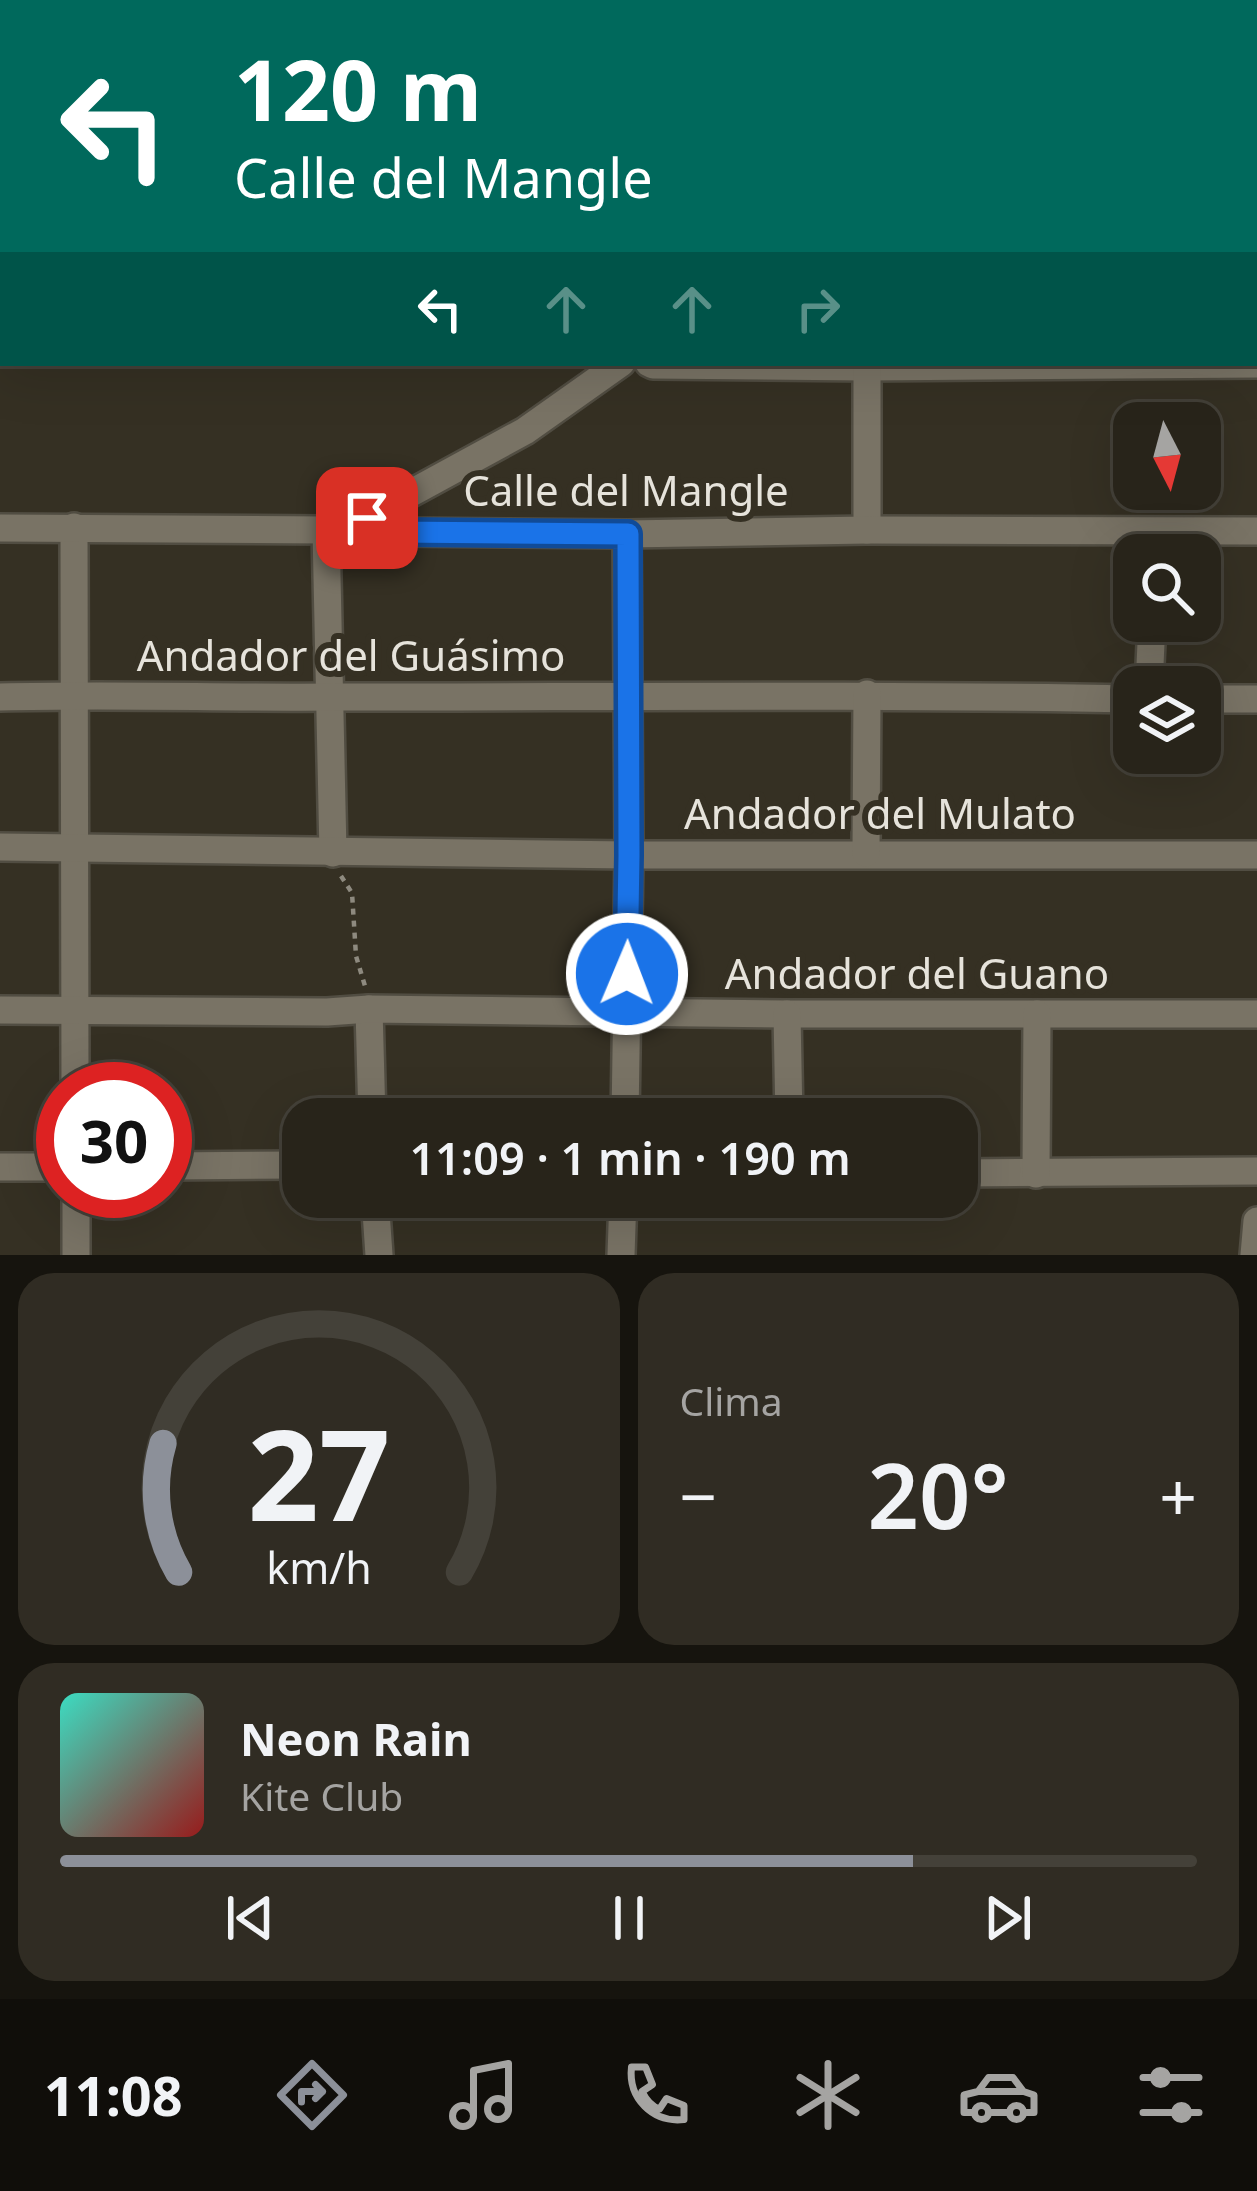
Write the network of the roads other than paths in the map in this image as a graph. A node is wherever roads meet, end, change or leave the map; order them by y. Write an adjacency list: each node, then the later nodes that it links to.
1 (617, 366): 5 (street)
2 (812, 366): 4 (street)
3 (997, 366): 4 (street)
4 (867, 367): 9 (street)
5 (367, 518): 8 (street); 11 (street, Calle del Mangle)
6 (74, 527): 7 (street); 8 (street); 15 (street)
7 (0, 528)
8 (326, 530): 18 (street)
9 (867, 530): 11 (street, Calle del Mangle); 13 (street, Calle del Mangle)
10 (1257, 531): 12 (street, Calle del Mangle)
11 (628, 534): 16 (street)
12 (1221, 535)
13 (1113, 541)
14 (867, 694): 16 (street, Andador del Guásimo); 19 (street, Andador del Guásimo); 25 (street)
15 (74, 695): 17 (street, Andador del Guásimo); 18 (street, Andador del Guásimo); 23 (street)
16 (627, 695): 18 (street, Andador del Guásimo); 26 (street)
17 (0, 698)
18 (330, 698): 24 (street)
19 (1113, 699)
20 (1221, 699): 21 (street)
21 (1257, 699)
22 (0, 847): 23 (street, Andador del Mulato)
23 (75, 848): 24 (street, Andador del Mulato); 30 (street)
24 (333, 853): 26 (street, Andador del Mulato)
25 (866, 853): 26 (street, Andador del Mulato); 27 (street, Andador del Mulato)
26 (629, 855): 31 (street)
27 (1257, 855)
28 (369, 1009): 30 (street, Andador del Guano); 31 (street, Andador del Guano); 36 (street)
29 (0, 1010): 30 (street, Andador del Guano)
30 (75, 1010): 35 (street)
31 (626, 1013): 32 (street, Andador del Guano); 37 (street)
32 (787, 1014): 33 (street, Andador del Guano); 38 (street)
33 (1037, 1014): 34 (street, Andador del Guano); 45 (street)
34 (1257, 1014)
35 (75, 1062)
36 (371, 1098)
37 (625, 1098)
38 (789, 1098)
39 (282, 1165): 40 (street)
40 (192, 1166)
41 (0, 1167): 42 (street)
42 (36, 1167)
43 (1257, 1172): 45 (street)
44 (978, 1173): 45 (street)
45 (1036, 1174)
46 (76, 1218): 50 (street)
47 (377, 1218): 51 (street)
48 (622, 1218): 52 (street)
49 (1257, 1221): 53 (street)
50 (76, 1255)
51 (379, 1255)
52 (621, 1255)
53 (1254, 1255)

